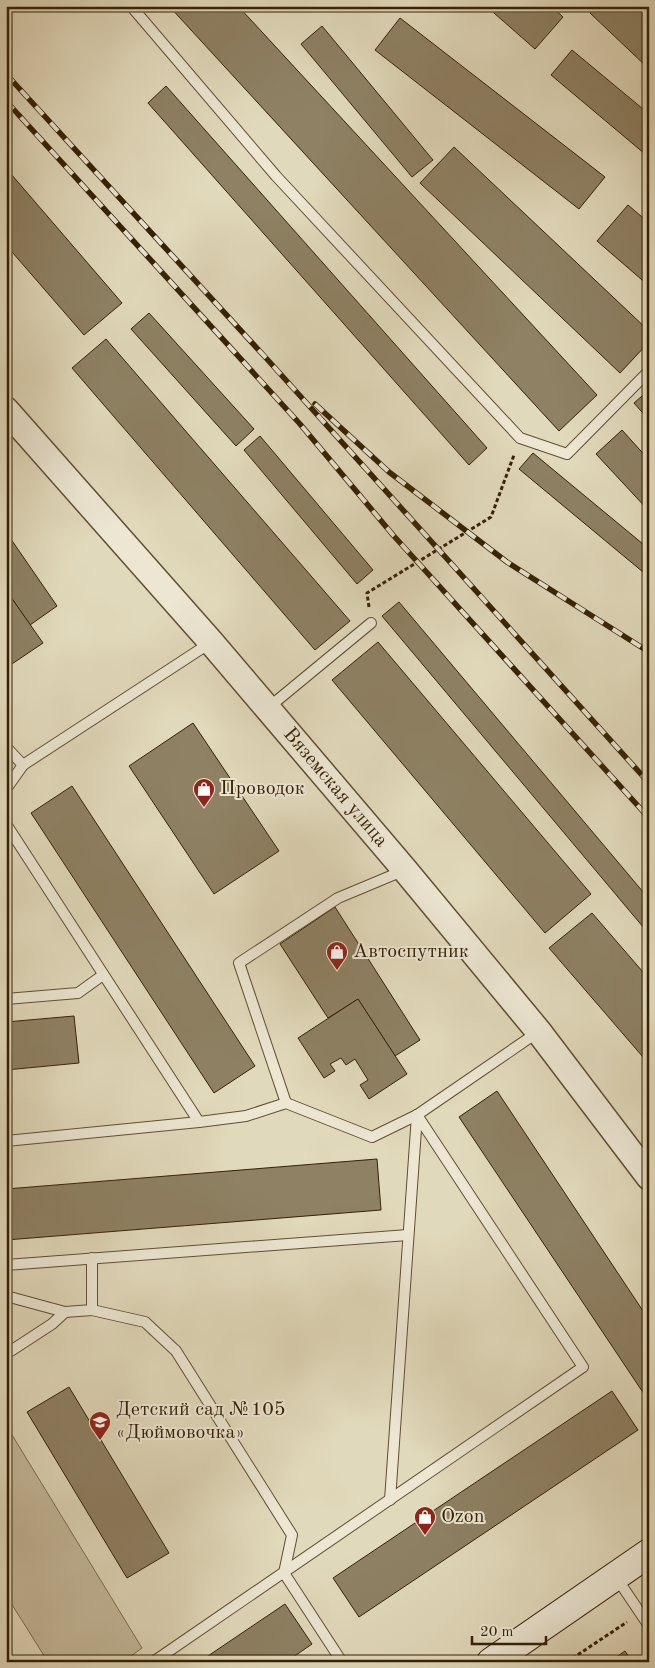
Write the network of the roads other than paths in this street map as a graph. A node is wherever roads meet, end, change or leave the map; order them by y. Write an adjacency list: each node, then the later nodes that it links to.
1 (131, 6): 2 (lane)
2 (649, 371)
3 (6, 410): 5 (street, Вяземская улица)
4 (371, 623): 6 (lane)
5 (211, 642): 6 (street, Вяземская улица); 8 (lane)
6 (268, 709): 11 (street, Вяземская улица)
7 (6, 747): 8 (lane)
8 (23, 765): 9 (lane)
9 (6, 789)
10 (6, 824): 12 (lane)
11 (405, 870): 14 (street, Вяземская улица); 15 (lane)
12 (103, 975): 13 (lane); 17 (lane)
13 (6, 999)
14 (539, 1032): 16 (lane); 19 (street, Вяземская улица)
15 (286, 1102): 16 (lane); 17 (lane)
16 (418, 1115): 20 (lane); 27 (lane)
17 (200, 1122): 18 (lane)
18 (6, 1141)
19 (649, 1177)
20 (408, 1235): 21 (lane); 27 (lane)
21 (92, 1258): 22 (lane); 24 (lane)
22 (6, 1265)
23 (6, 1296): 25 (lane)
24 (92, 1310): 25 (lane); 29 (lane)
25 (65, 1312): 26 (lane)
26 (6, 1354)
27 (390, 1500): 29 (lane)
28 (649, 1553): 30 (main road)
29 (284, 1573): 32 (lane); 33 (lane)
30 (615, 1576): 31 (lane); 34 (main road)
31 (649, 1626)
32 (153, 1662)
33 (342, 1662)
34 (491, 1662)

